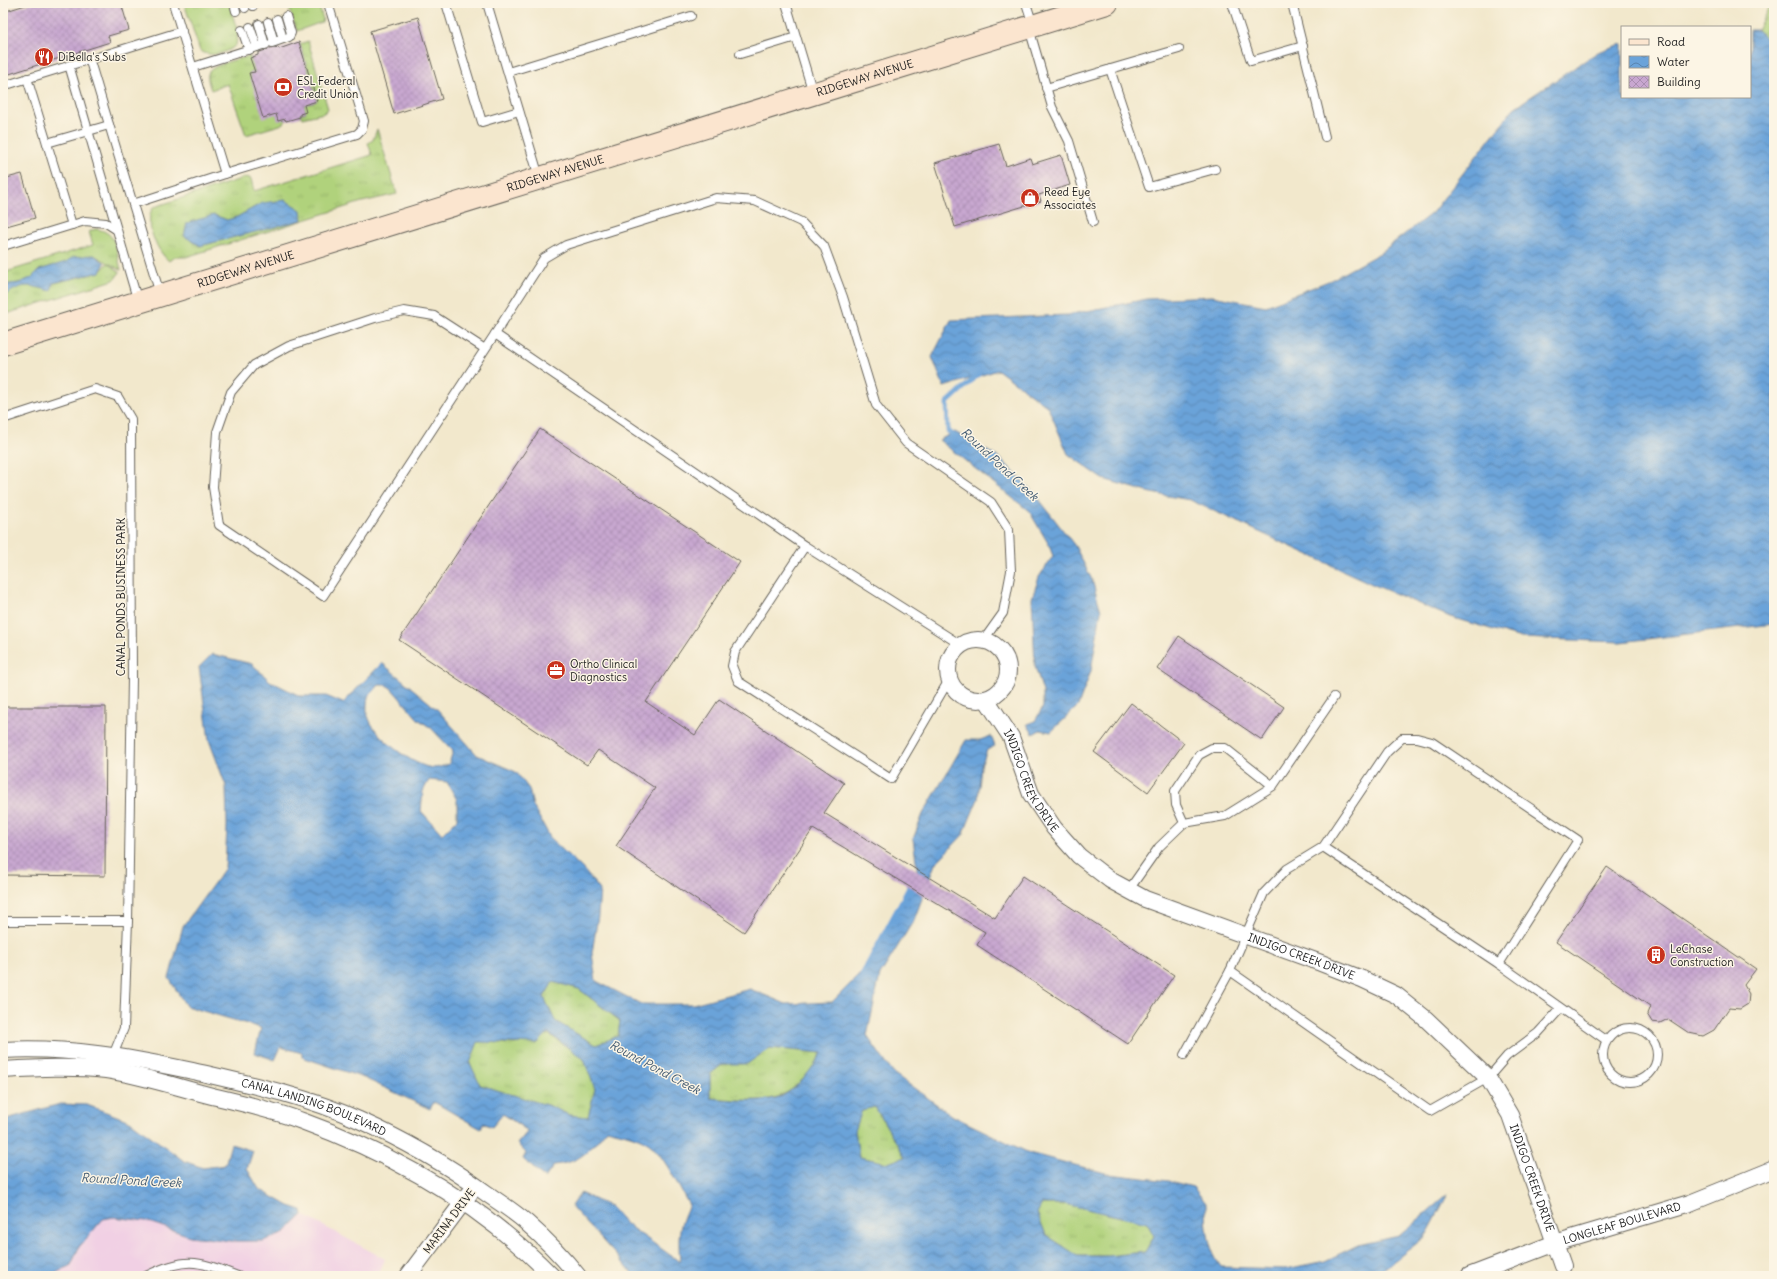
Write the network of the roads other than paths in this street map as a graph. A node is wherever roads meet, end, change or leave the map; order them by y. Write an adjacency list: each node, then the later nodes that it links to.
1 (173, 3): 18 (lane)
2 (328, 3): 42 (lane)
3 (446, 3): 36 (lane)
4 (487, 3): 31 (lane)
5 (786, 3): 19 (lane)
6 (1026, 3): 16 (lane)
7 (1107, 3): 16 (main road, RIDGEWAY AVENUE)
8 (1232, 3): 22 (lane)
9 (1292, 3): 22 (lane)
10 (286, 16): 20 (lane)
11 (691, 16): 31 (lane)
12 (277, 19): 20 (lane)
13 (268, 22): 21 (lane)
14 (259, 24): 21 (lane)
15 (250, 27): 23 (lane)
16 (1031, 27): 34 (lane); 35 (main road, RIDGEWAY AVENUE)
17 (242, 30): 25 (lane)
18 (182, 31): 27 (lane); 29 (lane)
19 (796, 37): 26 (lane); 35 (lane)
20 (283, 39): 21 (lane)
21 (270, 44): 23 (lane)
22 (1303, 46): 39 (lane)
23 (257, 47): 25 (lane)
24 (1179, 49): 30 (lane)
25 (248, 50): 29 (lane)
26 (740, 54)
27 (89, 58): 28 (lane); 37 (lane)
28 (69, 65): 32 (lane); 38 (lane)
29 (193, 67): 42 (lane)
30 (1110, 69): 34 (lane); 41 (lane)
31 (508, 72): 36 (lane)
32 (27, 78): 33 (lane); 40 (lane)
33 (3, 86)
34 (1046, 88): 45 (lane)
35 (813, 94): 43 (main road, RIDGEWAY AVENUE)
36 (519, 111): 43 (lane)
37 (109, 125): 38 (lane); 44 (lane)
38 (88, 131): 40 (lane); 47 (lane)
39 (1325, 137)
40 (47, 143): 46 (lane)
41 (1215, 169)
42 (225, 174): 44 (lane)
43 (540, 178): 49 (main road, RIDGEWAY AVENUE)
44 (133, 204): 49 (lane)
45 (1093, 222)
46 (72, 225): 47 (lane); 48 (lane)
47 (117, 230): 50 (lane)
48 (3, 246)
49 (160, 295): 50 (main road, RIDGEWAY AVENUE)
50 (138, 302): 52 (main road, RIDGEWAY AVENUE)
51 (495, 334): 53 (lane); 55 (lane); 56 (lane)
52 (3, 344)
53 (486, 349): 53 (lane)
54 (3, 419): 65 (lane, CANAL PONDS BUSINESS PARK)
55 (806, 546): 57 (lane); 58 (lane)
56 (983, 641): 57 (street); 60 (street)
57 (961, 645): 58 (street)
58 (949, 680): 60 (street)
59 (1334, 697): 61 (lane)
60 (986, 699): 64 (street, INDIGO CREEK DRIVE)
61 (1273, 786): 62 (lane); 62 (lane)
62 (1184, 823): 64 (lane)
63 (1323, 847): 67 (lane); 68 (lane); 68 (lane)
64 (1128, 891): 67 (street, INDIGO CREEK DRIVE)
65 (128, 921): 66 (lane); 74 (lane, CANAL PONDS BUSINESS PARK)
66 (3, 922)
67 (1244, 936): 69 (lane); 77 (street, INDIGO CREEK DRIVE)
68 (1499, 964): 70 (lane)
69 (1230, 971): 73 (lane); 77 (lane)
70 (1560, 1009): 71 (lane); 77 (lane)
71 (1606, 1040): 71 (lane)
72 (3, 1050): 74 (street, CANAL LANDING BOULEVARD)
73 (1184, 1055)
74 (113, 1056): 76 (lane, CANAL PONDS BUSINESS PARK); 79 (street, CANAL LANDING BOULEVARD)
75 (3, 1070): 76 (street, CANAL LANDING BOULEVARD)
76 (106, 1070): 80 (street, CANAL LANDING BOULEVARD)
77 (1488, 1078): 81 (street, INDIGO CREEK DRIVE)
78 (1774, 1169): 81 (street, LONGLEAF BOULEVARD)
79 (476, 1186): 80 (street, MARINA DRIVE); 87 (street, CANAL LANDING BOULEVARD)
80 (463, 1202): 85 (street, MARINA DRIVE); 86 (street, CANAL LANDING BOULEVARD)
81 (1555, 1243): 82 (street, INDIGO CREEK DRIVE); 88 (street, LONGLEAF BOULEVARD)
82 (1563, 1266)
83 (146, 1276): 84 (lane)
84 (238, 1276)
85 (408, 1276)
86 (552, 1276)
87 (578, 1276)
88 (1469, 1276)

